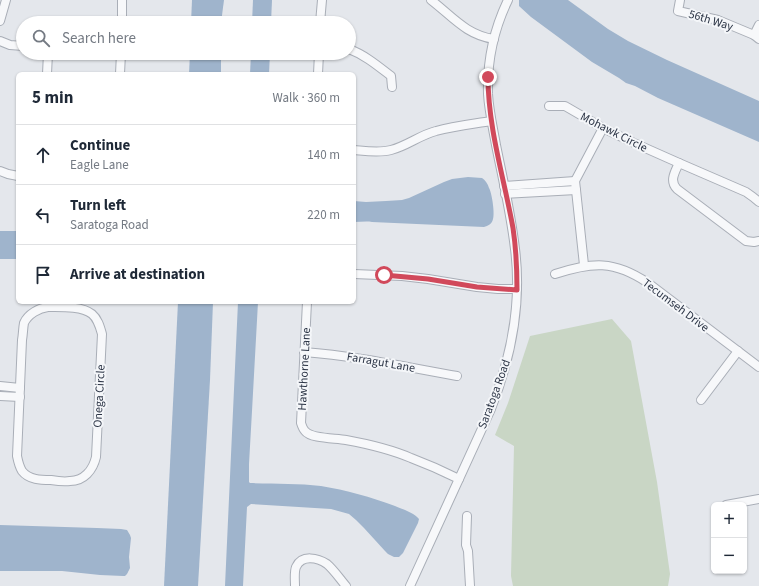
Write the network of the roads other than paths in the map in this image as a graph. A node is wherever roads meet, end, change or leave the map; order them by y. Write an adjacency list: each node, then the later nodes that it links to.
1 (6, 0): 9 (street)
2 (122, 0): 7 (street)
3 (322, 0): 8 (street)
4 (431, 0): 12 (street)
5 (508, 0): 12 (street, Saratoga Road)
6 (680, 0): 11 (street, 56th Way)
7 (122, 16)
8 (321, 16)
9 (0, 21)
10 (759, 25): 11 (street)
11 (756, 37)
12 (494, 39): 24 (street, Saratoga Road)
13 (0, 41): 14 (street)
14 (16, 45)
15 (356, 52): 22 (street)
16 (48, 60): 19 (street)
17 (121, 60): 20 (street)
18 (319, 60): 21 (street)
19 (47, 72)
20 (120, 72)
21 (318, 72)
22 (392, 87)
23 (549, 106): 25 (street, Mohawk Circle)
24 (491, 121): 26 (street); 31 (street, Saratoga Road)
25 (603, 128): 27 (street, Mohawk Circle); 30 (street)
26 (356, 150)
27 (679, 163): 33 (street, Mohawk Circle); 34 (street)
28 (0, 171): 29 (street)
29 (16, 176)
30 (575, 182): 31 (street); 32 (street)
31 (505, 190): 32 (street); 38 (street, Saratoga Road)
32 (576, 190): 35 (street)
33 (759, 202)
34 (759, 241)
35 (584, 265): 37 (street, Tecumseh Drive); 40 (street, Tecumseh Drive)
36 (356, 274): 38 (street)
37 (555, 274)
38 (517, 290): 49 (street, Saratoga Road)
39 (307, 304): 41 (street, Hawthorne Lane)
40 (738, 351): 42 (street, Tecumseh Drive); 48 (street)
41 (304, 352): 43 (street, Farragut Lane); 49 (street, Hawthorne Lane)
42 (759, 367)
43 (457, 376)
44 (0, 386): 45 (street)
45 (20, 388): 47 (street, Onega Circle); 47 (street, Onega Circle)
46 (0, 396): 47 (street)
47 (20, 397)
48 (701, 400)
49 (459, 479): 55 (street, Saratoga Road)
50 (759, 499): 51 (street)
51 (742, 502)
52 (467, 516): 56 (street)
53 (295, 586): 54 (street)
54 (346, 586)
55 (410, 586)
56 (470, 586)

